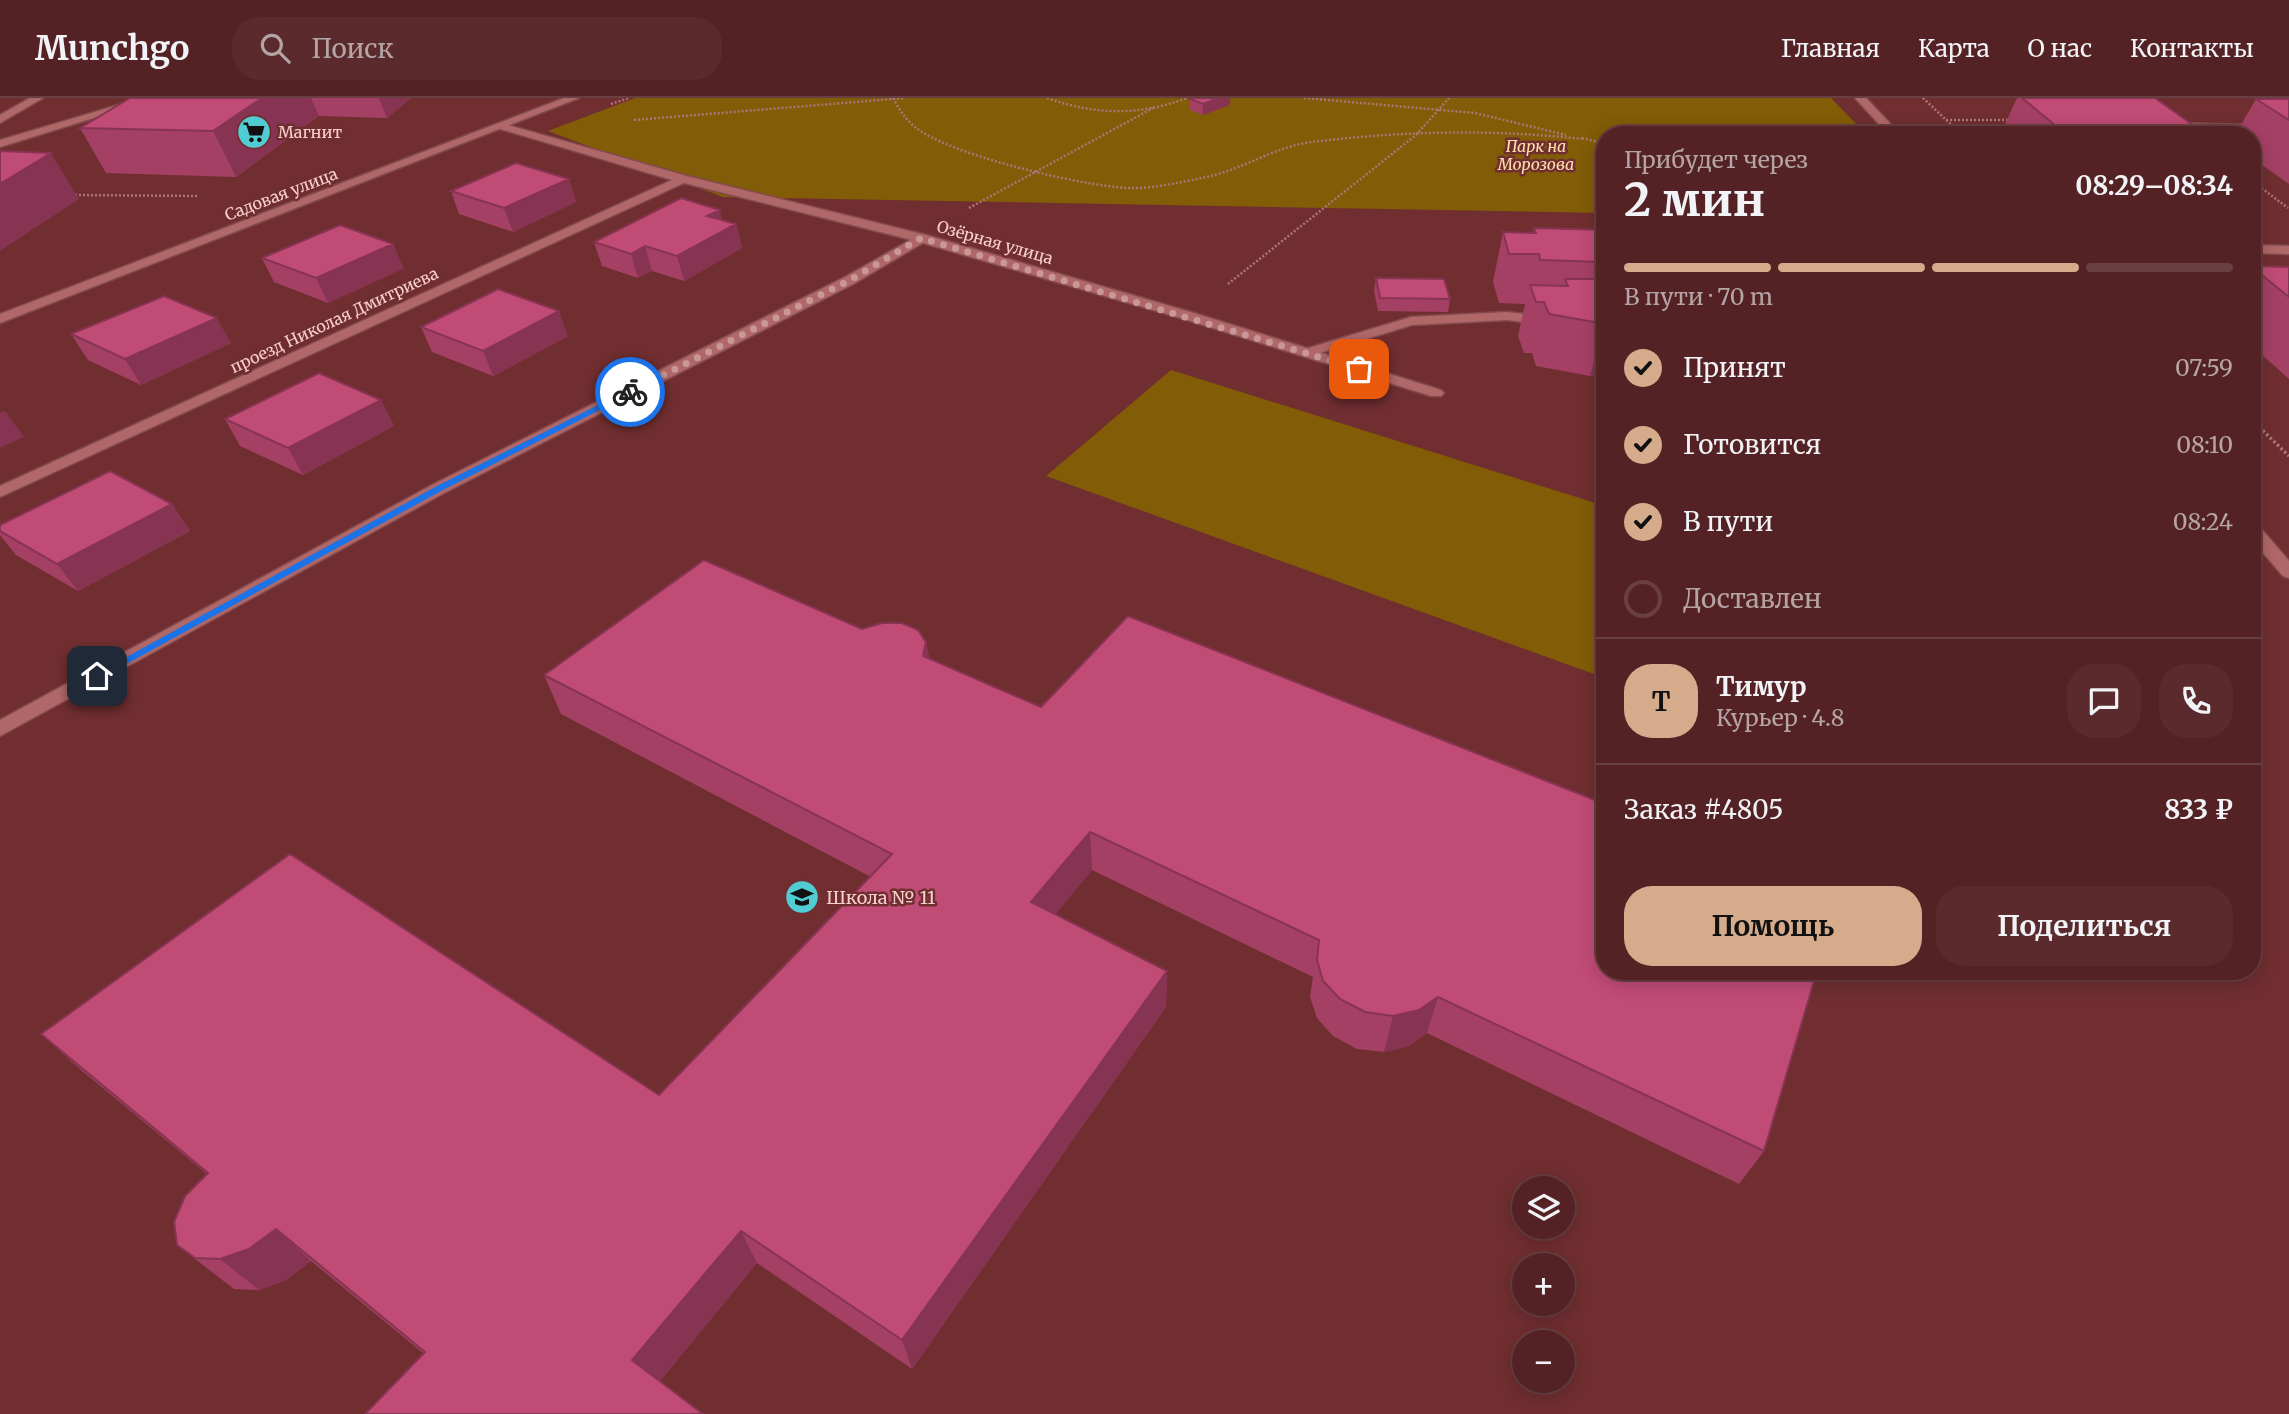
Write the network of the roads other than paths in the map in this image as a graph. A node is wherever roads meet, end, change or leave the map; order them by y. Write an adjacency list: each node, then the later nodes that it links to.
1 (38, 98): 5 (street)
2 (153, 98): 12 (street)
3 (574, 98): 6 (street, Садовая улица)
4 (1860, 98): 7 (street)
5 (0, 120)
6 (501, 126): 13 (street, Озёрная улица); 17 (street, Садовая улица)
7 (1887, 126)
8 (2165, 126): 9 (street)
9 (2213, 126)
10 (2261, 128): 11 (street)
11 (2289, 129)
12 (0, 145)
13 (683, 179): 14 (street, Озёрная улица); 21 (street, проезд Николая Дмитриева)
14 (917, 238): 19 (street, Озёрная улица); 24 (street)
15 (2261, 249): 16 (street)
16 (2289, 250)
17 (0, 319)
18 (1596, 327): 19 (street)
19 (1307, 353): 20 (street, Озёрная улица)
20 (1436, 393)
21 (0, 492)
22 (2261, 539): 23 (street)
23 (2289, 572)
24 (0, 729)

